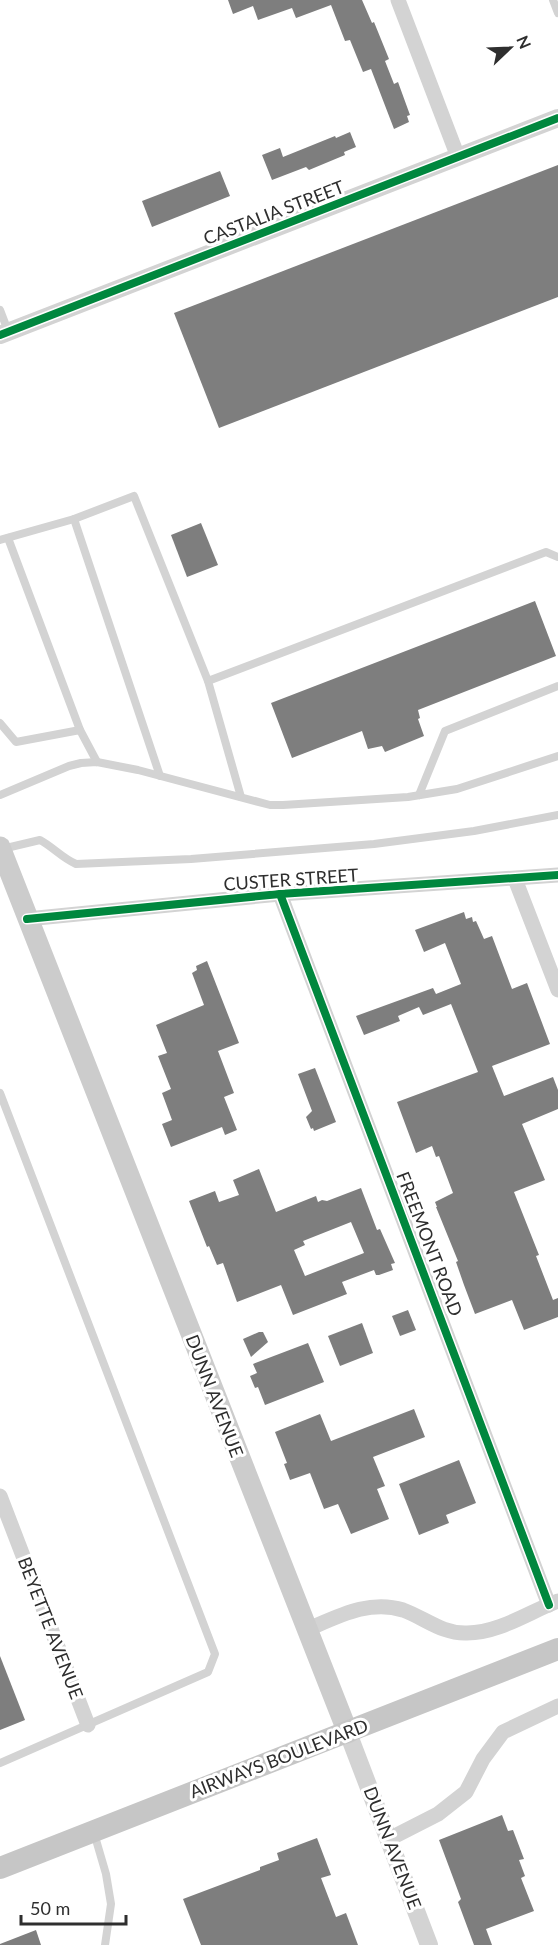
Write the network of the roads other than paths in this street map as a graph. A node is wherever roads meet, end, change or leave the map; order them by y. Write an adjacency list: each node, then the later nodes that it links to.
1 (398, 0): 5 (street)
2 (553, 0): 3 (lane)
3 (558, 13)
4 (558, 118): 5 (street, CASTALIA STREET)
5 (458, 157): 7 (street, CASTALIA STREET)
6 (0, 310): 7 (lane)
7 (4, 333)
8 (74, 519): 9 (lane); 11 (lane); 17 (lane)
9 (4, 539): 14 (lane)
10 (558, 557): 11 (lane)
11 (208, 681): 20 (lane)
12 (558, 686): 19 (lane)
13 (0, 723): 14 (lane)
14 (80, 730): 16 (lane)
15 (558, 756): 19 (lane)
16 (97, 762): 17 (lane); 18 (lane)
17 (160, 776): 20 (lane)
18 (0, 795)
19 (419, 795): 20 (lane)
20 (241, 797)
21 (558, 815): 22 (lane)
22 (0, 848): 26 (main road, DUNN AVENUE)
23 (558, 875): 24 (street, CUSTER STREET)
24 (514, 879): 25 (street, CUSTER STREET); 27 (street)
25 (280, 894): 26 (street, CUSTER STREET); 30 (street, FREEMONT ROAD)
26 (27, 919): 31 (main road, DUNN AVENUE)
27 (558, 990)
28 (0, 1093): 34 (lane)
29 (0, 1496): 34 (street, BEYETTE AVENUE)
30 (554, 1603): 31 (street)
31 (306, 1630): 35 (main road, DUNN AVENUE)
32 (558, 1649): 35 (main road, AIRWAYS BOULEVARD)
33 (558, 1706): 38 (street)
34 (88, 1725): 36 (lane)
35 (348, 1733): 37 (main road, AIRWAYS BOULEVARD); 38 (street, DUNN AVENUE)
36 (0, 1762)
37 (94, 1832): 39 (main road, AIRWAYS BOULEVARD); 40 (lane)
38 (389, 1839): 41 (street, DUNN AVENUE)
39 (0, 1868)
40 (105, 1945)
41 (429, 1945)

